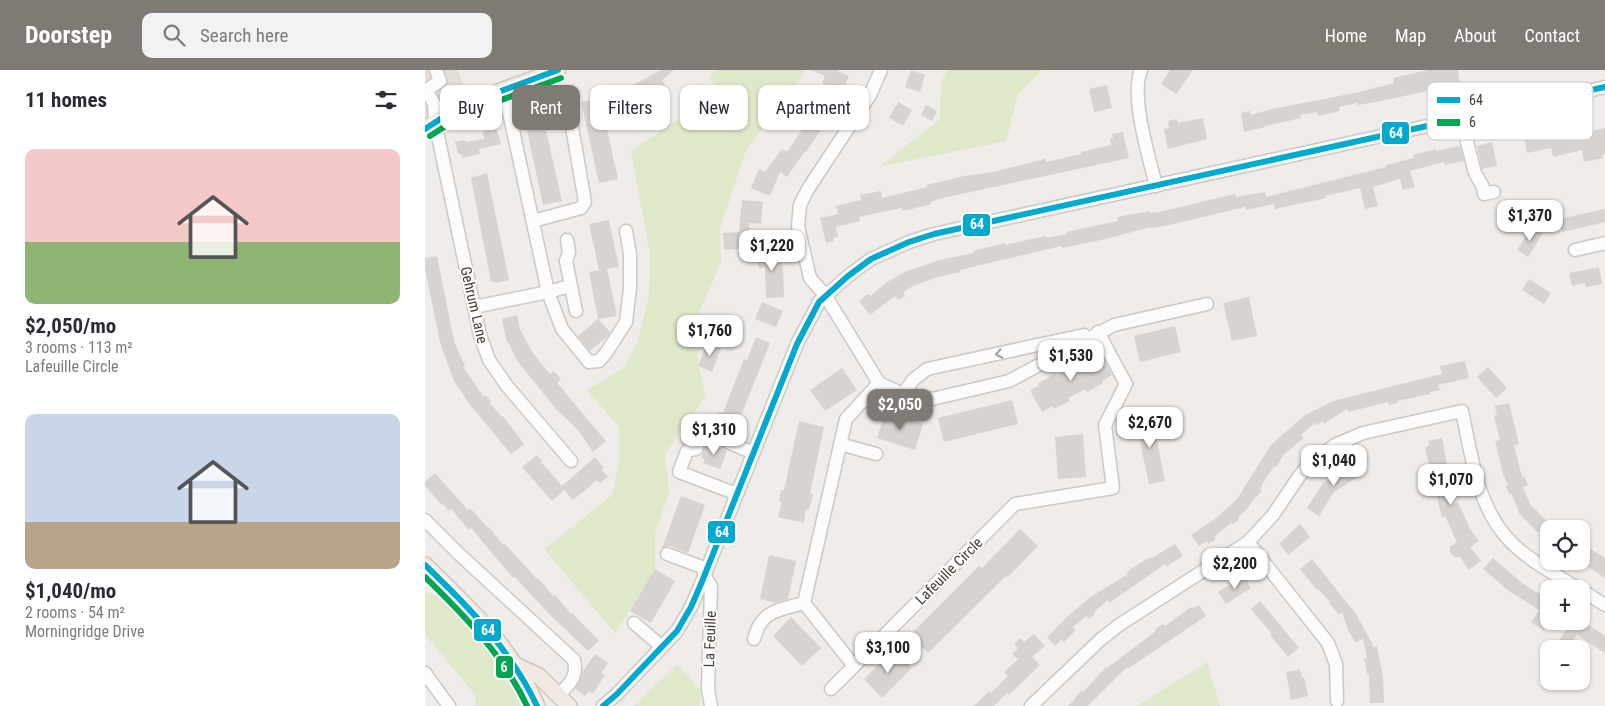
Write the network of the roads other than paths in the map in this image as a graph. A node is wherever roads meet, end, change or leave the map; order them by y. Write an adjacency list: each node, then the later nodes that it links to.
1 (436, 70): 6 (street)
2 (881, 70): 20 (street)
3 (1141, 70): 11 (street)
4 (550, 72): 5 (main road)
5 (505, 88): 7 (main road); 13 (street)
6 (425, 90): 7 (street, Gehrum Lane)
7 (428, 121): 22 (street, Gehrum Lane)
8 (1427, 126): 11 (street)
9 (573, 130): 13 (street)
10 (1467, 140): 12 (street)
11 (1156, 186): 20 (street)
12 (1494, 192)
13 (533, 221): 19 (street)
14 (626, 231): 19 (street)
15 (567, 240): 18 (street)
16 (1605, 243): 17 (street)
17 (1575, 250)
18 (570, 286): 19 (street); 23 (street)
19 (548, 292): 22 (street)
20 (825, 295): 25 (street); 28 (street)
21 (1207, 304): 24 (street)
22 (474, 307): 30 (street, Gehrum Lane)
23 (576, 311)
24 (1098, 332): 26 (street, one-way to 26); 26 (street); 45 (street, Lafeuille Circle)
25 (879, 383): 26 (street); 27 (street)
26 (903, 394)
27 (840, 444): 29 (street); 39 (street)
28 (753, 453): 31 (street); 31 (street)
29 (876, 454)
30 (571, 461)
31 (737, 494): 36 (street)
32 (425, 520): 48 (street)
33 (1248, 542): 37 (street); 49 (street); 54 (street)
34 (667, 554): 36 (street)
35 (425, 565): 44 (main road)
36 (706, 572): 43 (street); 50 (street, La Feuille)
37 (1566, 580)
38 (1590, 595): 40 (street)
39 (804, 603): 42 (street); 45 (street)
40 (1605, 605)
41 (634, 623): 43 (street)
42 (754, 639)
43 (662, 647): 53 (street)
44 (517, 666): 48 (main road); 52 (main road)
45 (853, 666): 47 (street)
46 (425, 673): 51 (street)
47 (831, 689)
48 (564, 700)
49 (1337, 702)
50 (710, 704)
51 (449, 706)
52 (537, 706)
53 (603, 706)
54 (1031, 706)

